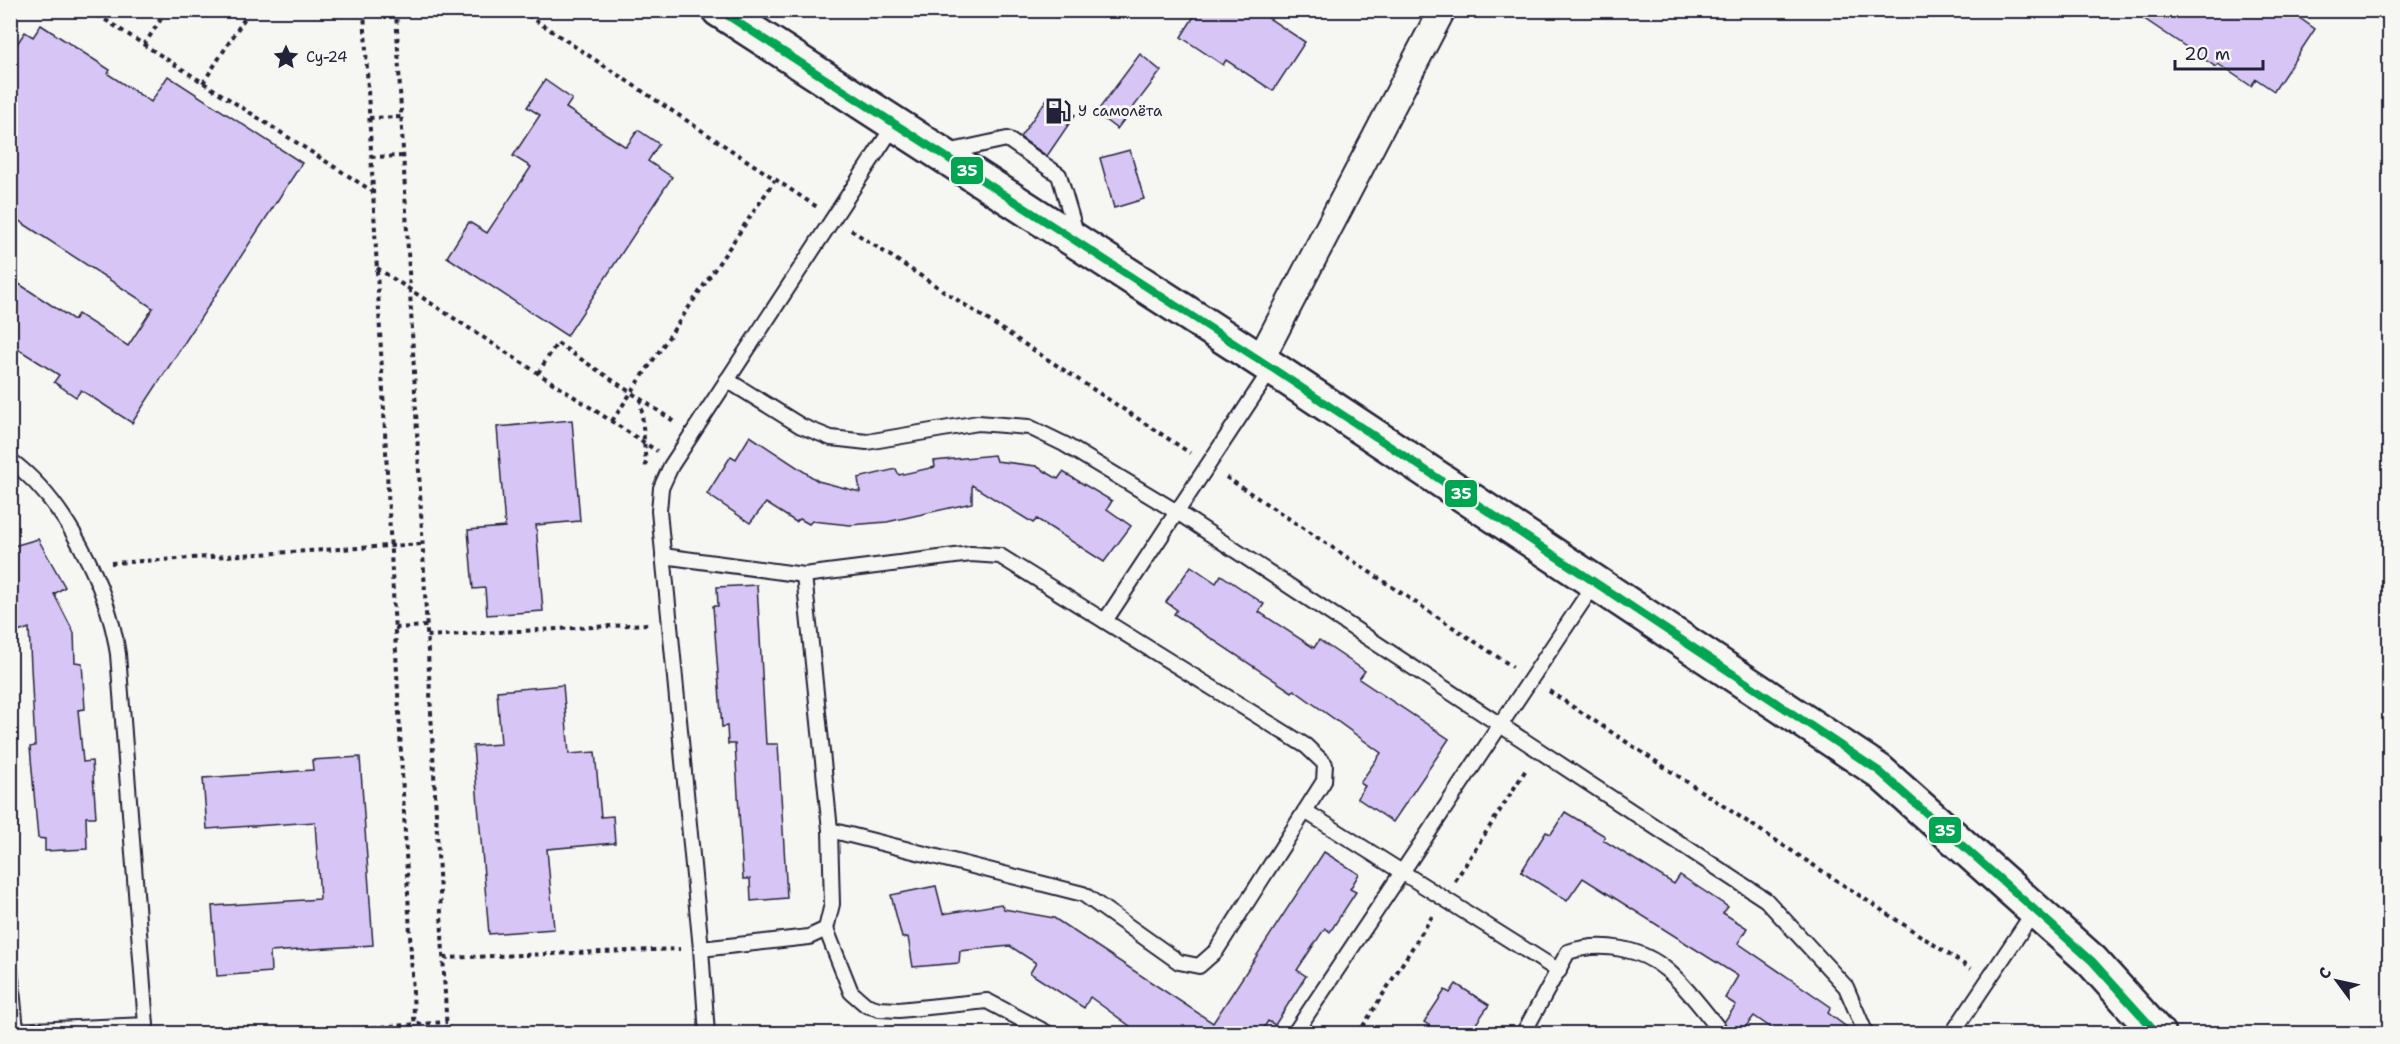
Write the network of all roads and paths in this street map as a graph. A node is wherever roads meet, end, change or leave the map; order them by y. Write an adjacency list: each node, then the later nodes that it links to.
1 (90, 10): 11 (path)
2 (167, 10): 11 (path)
3 (250, 10): 12 (path)
4 (364, 10): 14 (path)
5 (396, 10): 13 (path)
6 (426, 10): 10 (path)
7 (520, 10): 10 (path)
8 (719, 10): 15 (main road)
9 (1442, 10): 25 (street)
10 (526, 14): 19 (path)
11 (144, 45): 12 (path)
12 (203, 82): 20 (path)
13 (401, 117): 14 (path); 17 (path)
14 (369, 118): 18 (path)
15 (895, 124): 16 (main road); 21 (lane)
16 (939, 153): 22 (main road); 22 (lane)
17 (403, 156): 18 (path); 24 (path)
18 (371, 157): 20 (path)
19 (775, 180): 21 (path); 28 (path)
20 (373, 191): 23 (path)
21 (833, 218): 27 (lane); 33 (path)
22 (1079, 243): 25 (main road)
23 (377, 267): 24 (path); 36 (path)
24 (410, 289): 26 (path); 35 (path)
25 (1266, 364): 33 (lane); 40 (main road)
26 (538, 373): 28 (path); 29 (path)
27 (728, 380): 30 (lane); 34 (lane)
28 (632, 393): 29 (path); 30 (path)
29 (612, 421): 32 (path)
30 (692, 433): 32 (lane)
31 (10, 460): 38 (lane)
32 (674, 462): 37 (lane)
33 (1208, 465): 34 (lane); 46 (path)
34 (1177, 512): 41 (lane); 47 (lane)
35 (423, 544): 36 (path); 43 (path)
36 (391, 546): 38 (path); 44 (path)
37 (663, 556): 39 (lane); 54 (lane)
38 (89, 564): 61 (lane)
39 (804, 575): 41 (lane); 49 (lane)
40 (1595, 583): 46 (lane); 51 (main road)
41 (1105, 621): 48 (lane)
42 (658, 624): 45 (path)
43 (427, 626): 44 (path); 45 (path)
44 (395, 628): 60 (path)
45 (427, 636): 55 (path)
46 (1532, 679): 47 (lane); 58 (path)
47 (1501, 724): 50 (lane); 70 (lane)
48 (1305, 811): 49 (lane); 50 (lane)
49 (830, 830): 52 (lane)
50 (1402, 872): 57 (lane); 67 (lane)
51 (2035, 910): 58 (lane); 72 (main road)
52 (826, 929): 54 (lane); 66 (lane)
53 (683, 949): 55 (path)
54 (701, 949): 65 (lane)
55 (444, 958): 59 (path)
56 (10, 968): 61 (lane)
57 (1559, 971): 68 (lane); 69 (lane)
58 (1988, 980): 71 (lane)
59 (447, 1023): 60 (path); 64 (path)
60 (414, 1025): 62 (path); 63 (path)
61 (13, 1031)
62 (284, 1034)
63 (415, 1034)
64 (447, 1034)
65 (707, 1034)
66 (1049, 1034)
67 (1294, 1034)
68 (1523, 1034)
69 (1723, 1034)
70 (1866, 1034)
71 (1952, 1034)
72 (2158, 1034)

